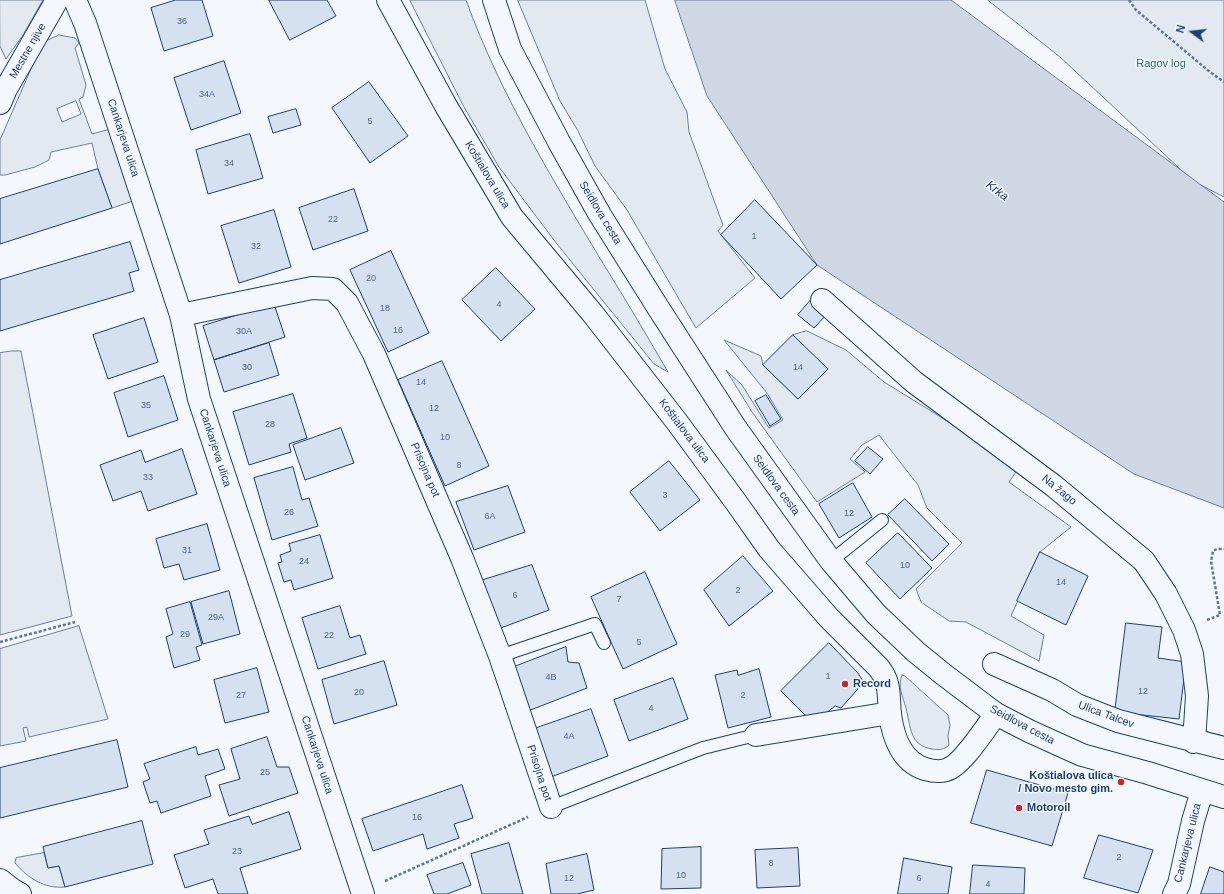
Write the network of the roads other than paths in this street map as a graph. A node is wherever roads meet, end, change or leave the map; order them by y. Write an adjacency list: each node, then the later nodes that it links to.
1 (57, 0): 5 (street, Mestne njive)
2 (75, 0): 7 (street, Cankarjeva ulica)
3 (388, 0): 13 (street, Koštialova ulica)
4 (494, 0): 9 (street, Seidlova cesta)
5 (0, 103)
6 (822, 300): 16 (street, Na žago)
7 (181, 315): 11 (street, Prisojna pot); 23 (street, Cankarjeva ulica)
8 (882, 520): 9 (lane)
9 (830, 561): 14 (street, Seidlova cesta)
10 (604, 643): 11 (lane)
11 (500, 656): 20 (street, Prisojna pot)
12 (994, 664): 16 (street, Ulica Talcev)
13 (890, 712): 14 (street, Koštialova ulica); 15 (street)
14 (996, 714): 18 (street, Seidlova cesta)
15 (756, 735): 20 (lane)
16 (1194, 742): 17 (street, Ulica Talcev)
17 (1224, 748)
18 (1202, 791): 19 (street, Seidlova cesta); 24 (street, Cankarjeva ulica)
19 (1224, 797)
20 (551, 807)
21 (0, 880): 22 (street)
22 (20, 894)
23 (363, 894)
24 (1174, 894)

